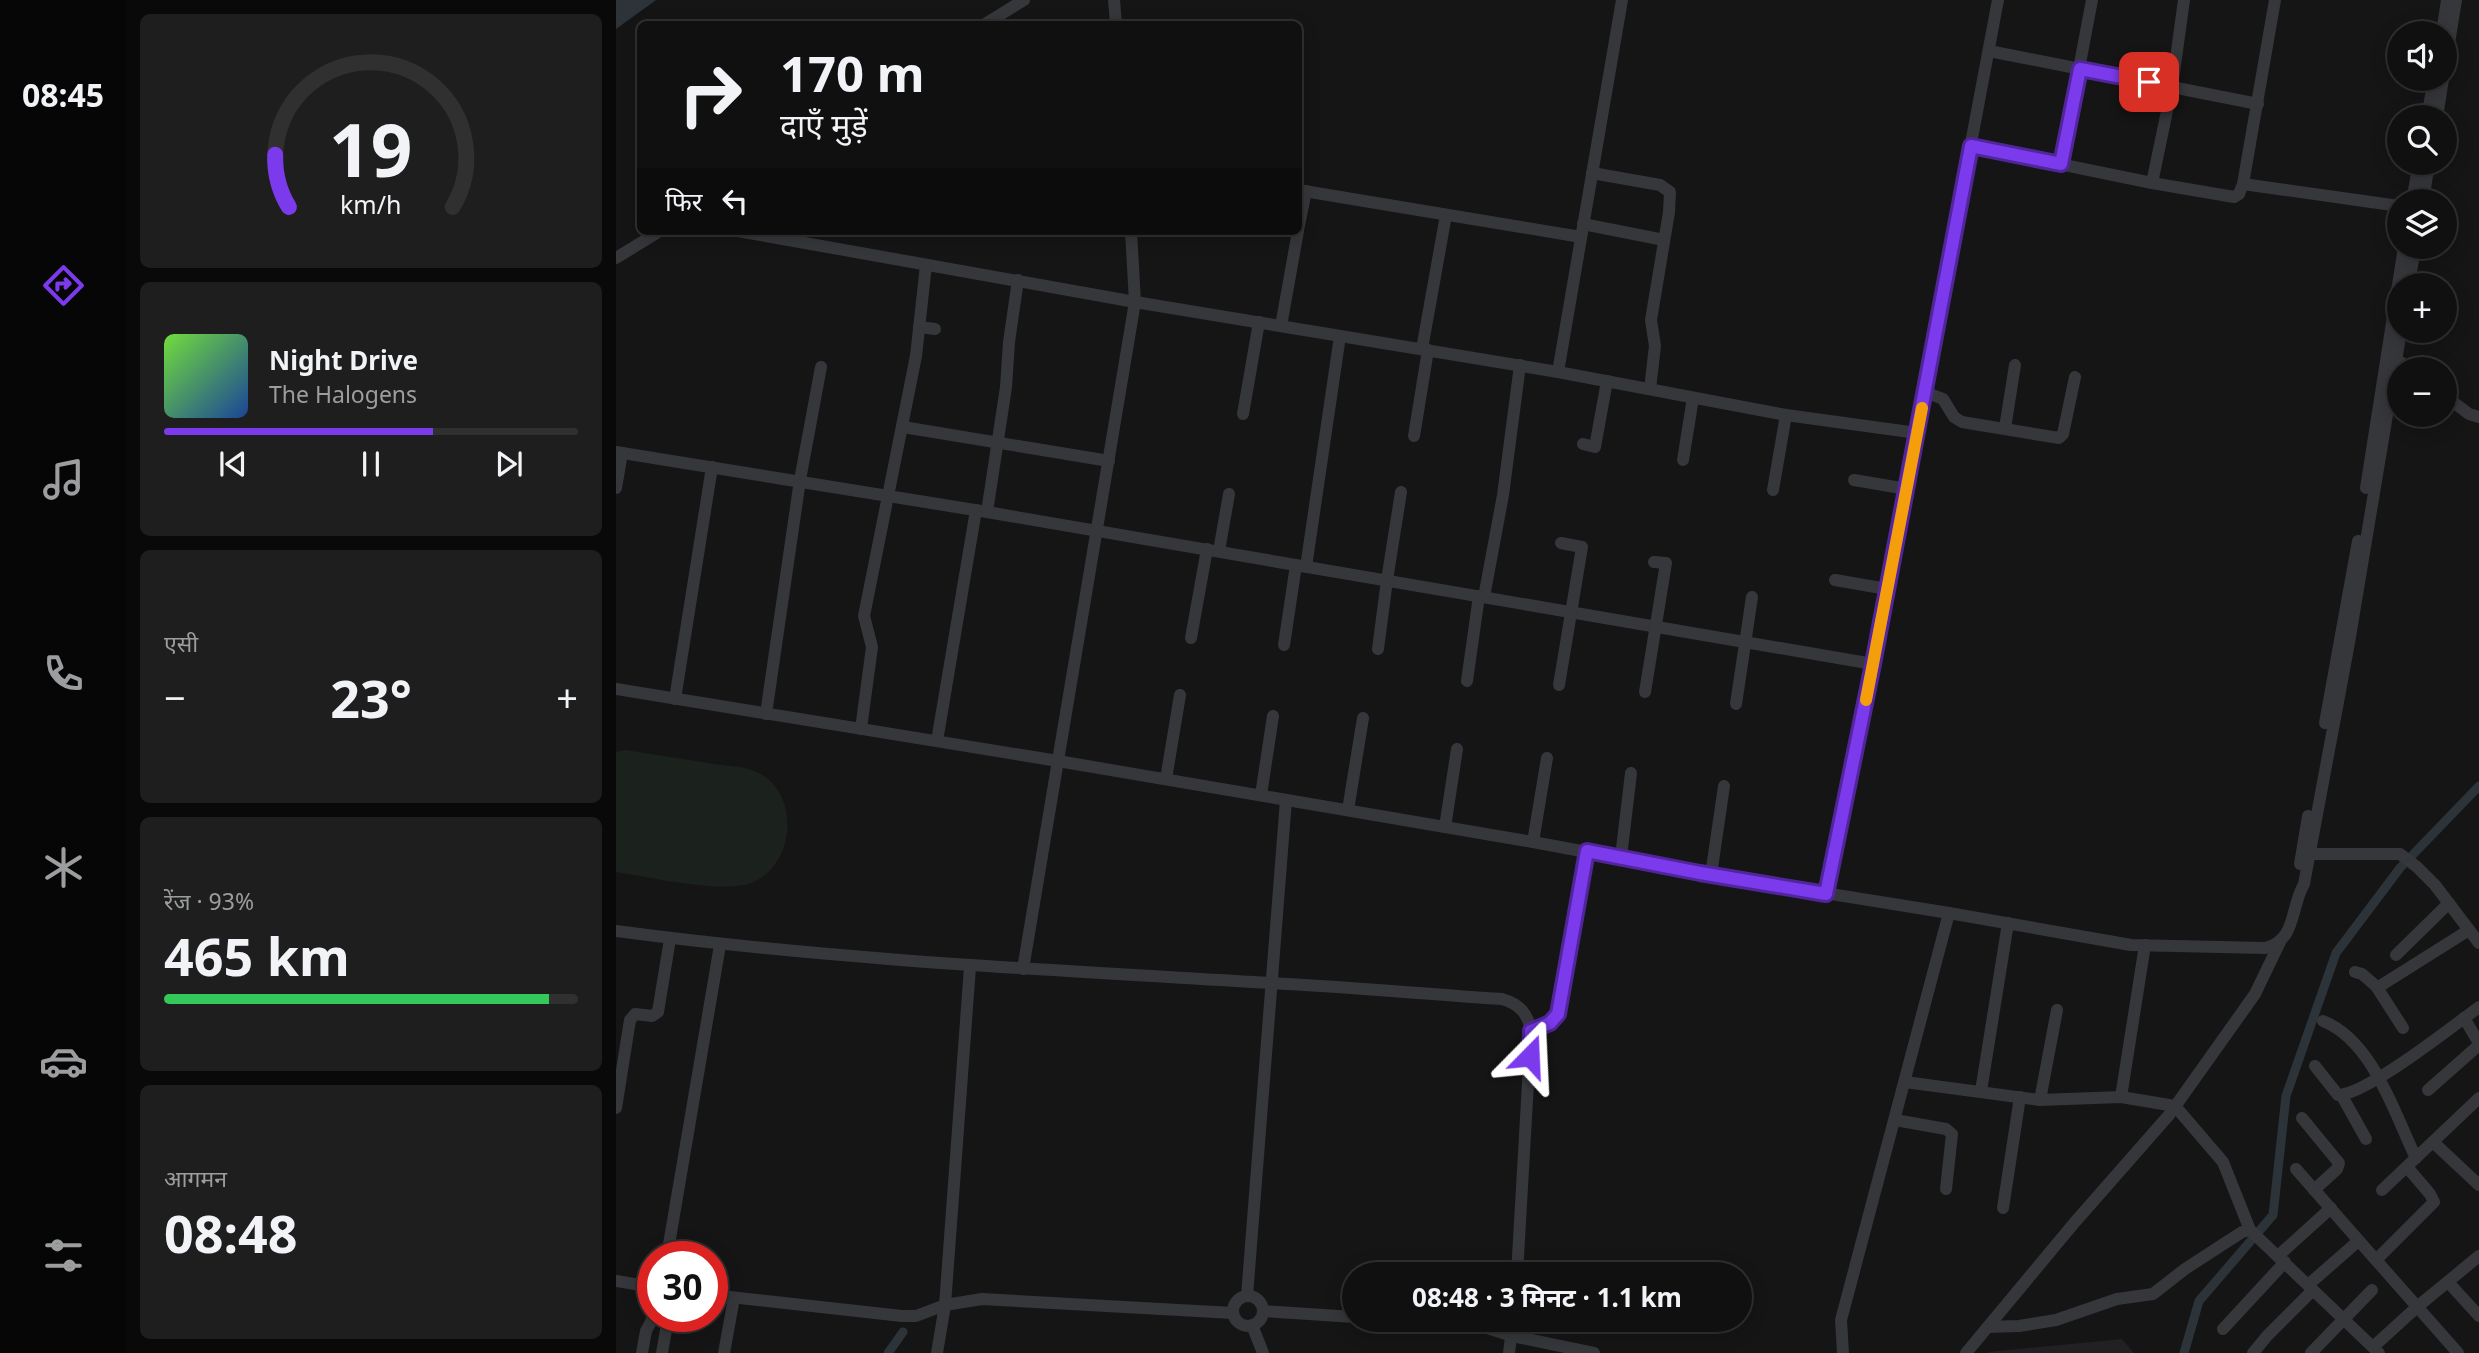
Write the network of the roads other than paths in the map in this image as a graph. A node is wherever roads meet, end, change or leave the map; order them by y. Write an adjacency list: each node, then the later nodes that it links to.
1 (1024, 0): 10 (street)
2 (1114, 0): 11 (street)
3 (1622, 0): 20 (street)
4 (1998, 0): 14 (street)
5 (2092, 0): 15 (street)
6 (2184, 0): 16 (street)
7 (2274, 0): 17 (street)
8 (2447, 0): 12 (street)
9 (2456, 0): 13 (street)
10 (990, 21)
11 (1116, 21)
12 (2444, 21)
13 (2453, 21)
14 (1989, 51): 15 (street); 18 (street)
15 (2080, 69): 16 (street); 19 (street)
16 (2172, 87): 17 (street); 21 (street)
17 (2258, 103): 22 (street)
18 (1971, 146): 19 (street); 51 (street)
19 (2061, 164): 21 (street)
20 (1592, 173): 26 (street); 32 (street)
21 (2152, 183): 22 (street)
22 (2243, 184): 24 (street)
23 (1302, 190): 25 (street)
24 (2387, 204)
25 (1446, 215): 31 (street); 43 (street)
26 (1583, 224): 31 (street); 32 (street)
27 (653, 235): 33 (street)
28 (760, 235): 35 (street)
29 (1130, 235): 37 (street)
30 (1297, 235): 39 (street)
31 (1581, 237): 47 (street)
32 (1664, 240): 50 (street)
33 (616, 258)
34 (2402, 259): 122 (street)
35 (926, 265): 36 (street); 40 (street)
36 (1018, 280): 37 (street); 62 (street)
37 (1135, 302): 38 (street); 66 (street)
38 (1259, 322): 39 (street); 55 (street)
39 (1281, 326): 42 (street)
40 (919, 327): 41 (street); 58 (street)
41 (935, 330)
42 (1340, 336): 43 (street); 81 (street)
43 (1425, 350): 44 (street); 61 (street)
44 (1520, 365): 47 (street); 85 (street)
45 (2015, 365): 59 (street)
46 (821, 367): 69 (street)
47 (1558, 372): 49 (street)
48 (2075, 377): 59 (street)
49 (1607, 381): 50 (street); 63 (street)
50 (1650, 389): 52 (street)
51 (1925, 392): 59 (street); 60 (street)
52 (1693, 398): 56 (street); 65 (street)
53 (2457, 405): 57 (street)
54 (2387, 413): 118 (street)
55 (1244, 414)
56 (1786, 415): 60 (street); 72 (street)
57 (2479, 417)
58 (903, 426): 62 (street); 75 (street)
59 (2005, 428)
60 (1917, 433): 71 (street)
61 (1414, 436)
62 (998, 442): 66 (street); 76 (street)
63 (1583, 444)
64 (619, 452): 67 (street); 70 (street)
65 (1683, 460)
66 (1109, 461): 77 (street)
67 (712, 467): 69 (street); 99 (street)
68 (1854, 480): 71 (street)
69 (800, 481): 75 (street); 101 (street)
70 (616, 488)
71 (1907, 489): 84 (street)
72 (1773, 490)
73 (1401, 492): 82 (street)
74 (1229, 494): 79 (street)
75 (887, 495): 76 (street); 104 (street)
76 (981, 511): 77 (street); 105 (street)
77 (1097, 532): 79 (street); 108 (street)
78 (1562, 543): 87 (street)
79 (1213, 550): 81 (street); 89 (street)
80 (1654, 562): 88 (street)
81 (1301, 566): 82 (street); 91 (street)
82 (1387, 580): 85 (street); 92 (street)
83 (1835, 580): 84 (street)
84 (1887, 589): 93 (street)
85 (1481, 597): 87 (street); 94 (street)
86 (1752, 597): 90 (street)
87 (1571, 612): 88 (street); 95 (street)
88 (1657, 627): 90 (street); 97 (street)
89 (1191, 638)
90 (1745, 642): 93 (street); 100 (street)
91 (1284, 645)
92 (1378, 649)
93 (1873, 664): 121 (street)
94 (1467, 681)
95 (1559, 685)
96 (616, 689): 99 (street)
97 (1646, 692)
98 (1181, 695): 110 (street)
99 (675, 699): 101 (street)
100 (1736, 704)
101 (766, 714): 104 (street)
102 (1273, 716): 112 (street)
103 (1363, 718): 114 (street)
104 (861, 729): 105 (street)
105 (937, 741): 108 (street)
106 (1457, 749): 115 (street)
107 (1547, 758): 116 (street)
108 (1058, 761): 110 (street); 135 (street)
109 (1631, 773): 119 (street)
110 (1166, 779): 112 (street)
111 (1724, 786): 120 (street)
112 (1261, 795): 113 (street)
113 (1286, 800): 114 (street); 137 (street)
114 (1348, 810): 115 (street)
115 (1445, 827): 116 (street)
116 (1534, 842): 117 (street)
117 (1587, 851): 119 (street); 144 (street)
118 (2310, 854): 122 (street); 123 (street)
119 (1621, 857): 120 (street)
120 (1711, 875): 121 (street)
121 (1826, 894): 124 (street)
122 (2298, 895): 129 (street)
123 (2449, 903): 126 (street); 133 (street)
124 (1949, 913): 125 (street); 148 (street)
125 (2008, 923): 132 (street); 150 (street)
126 (2469, 930): 130 (street); 138 (street)
127 (616, 931): 128 (street)
128 (670, 939): 131 (street); 157 (street)
129 (2280, 942): 132 (street); 156 (street)
130 (2479, 943)
131 (720, 945): 134 (street); 171 (street)
132 (2145, 946): 153 (street)
133 (2396, 955)
134 (970, 967): 135 (street); 185 (street)
135 (1023, 969): 137 (street)
136 (2355, 972): 138 (street)
137 (1271, 983): 144 (street); 182 (street)
138 (2376, 986): 143 (street)
139 (2479, 1007): 141 (street)
140 (2057, 1010): 155 (street)
141 (2464, 1018): 145 (street); 147 (street)
142 (2323, 1021): 147 (street)
143 (2403, 1028)
144 (1531, 1031): 176 (street)
145 (2479, 1044): 149 (street)
146 (2315, 1066): 151 (street)
147 (2379, 1079): 151 (street); 162 (street)
148 (1905, 1082): 150 (street); 159 (street)
149 (2428, 1090)
150 (1981, 1091): 152 (street)
151 (2342, 1096): 160 (street)
152 (2020, 1097): 155 (street); 168 (street)
153 (2121, 1097): 155 (street); 156 (street)
154 (2479, 1098): 161 (street)
155 (2040, 1100)
156 (2175, 1106): 170 (street); 193 (street)
157 (616, 1108)
158 (2302, 1118): 166 (street)
159 (1895, 1120): 165 (street); 208 (street)
160 (2367, 1139)
161 (2433, 1142): 162 (street); 164 (street)
162 (2411, 1163): 167 (street); 175 (street)
163 (2296, 1169): 166 (street)
164 (2477, 1179)
165 (1946, 1189)
166 (2314, 1189): 169 (street)
167 (2382, 1190)
168 (2003, 1209)
169 (2331, 1209): 172 (street); 174 (street)
170 (2252, 1231): 174 (street); 193 (street)
171 (670, 1241)
172 (2360, 1242): 175 (street); 180 (street)
173 (2479, 1256): 178 (street)
174 (2281, 1259): 180 (street); 194 (street)
175 (2376, 1260): 186 (street)
176 (1518, 1262)
177 (616, 1281): 179 (street)
178 (2448, 1282): 186 (street); 190 (street)
179 (637, 1284)
180 (2311, 1287): 191 (street); 210 (street)
181 (2372, 1290): 191 (street)
182 (1247, 1296): 187 (street); 188 (street)
183 (728, 1297): 184 (street)
184 (734, 1298): 185 (street); 203 (street)
185 (945, 1305): 188 (street); 204 (street)
186 (2417, 1307): 200 (street); 212 (street)
187 (1263, 1311): 189 (street); 192 (street)
188 (1233, 1313): 192 (street)
189 (1342, 1316)
190 (2479, 1316)
191 (2344, 1319): 200 (street); 211 (street)
192 (1252, 1325): 205 (street)
193 (1988, 1327): 209 (street)
194 (2222, 1329)
195 (646, 1332): 201 (street)
196 (666, 1332): 202 (street)
197 (1500, 1332): 199 (street)
198 (1512, 1332): 199 (street)
199 (1512, 1336): 206 (street); 207 (street)
200 (2376, 1351)
201 (642, 1353)
202 (662, 1353)
203 (724, 1353)
204 (937, 1353)
205 (1264, 1353)
206 (1509, 1353)
207 (1594, 1353)
208 (1843, 1353)
209 (1966, 1353)
210 (2253, 1353)
211 (2311, 1353)
212 (2458, 1353)

